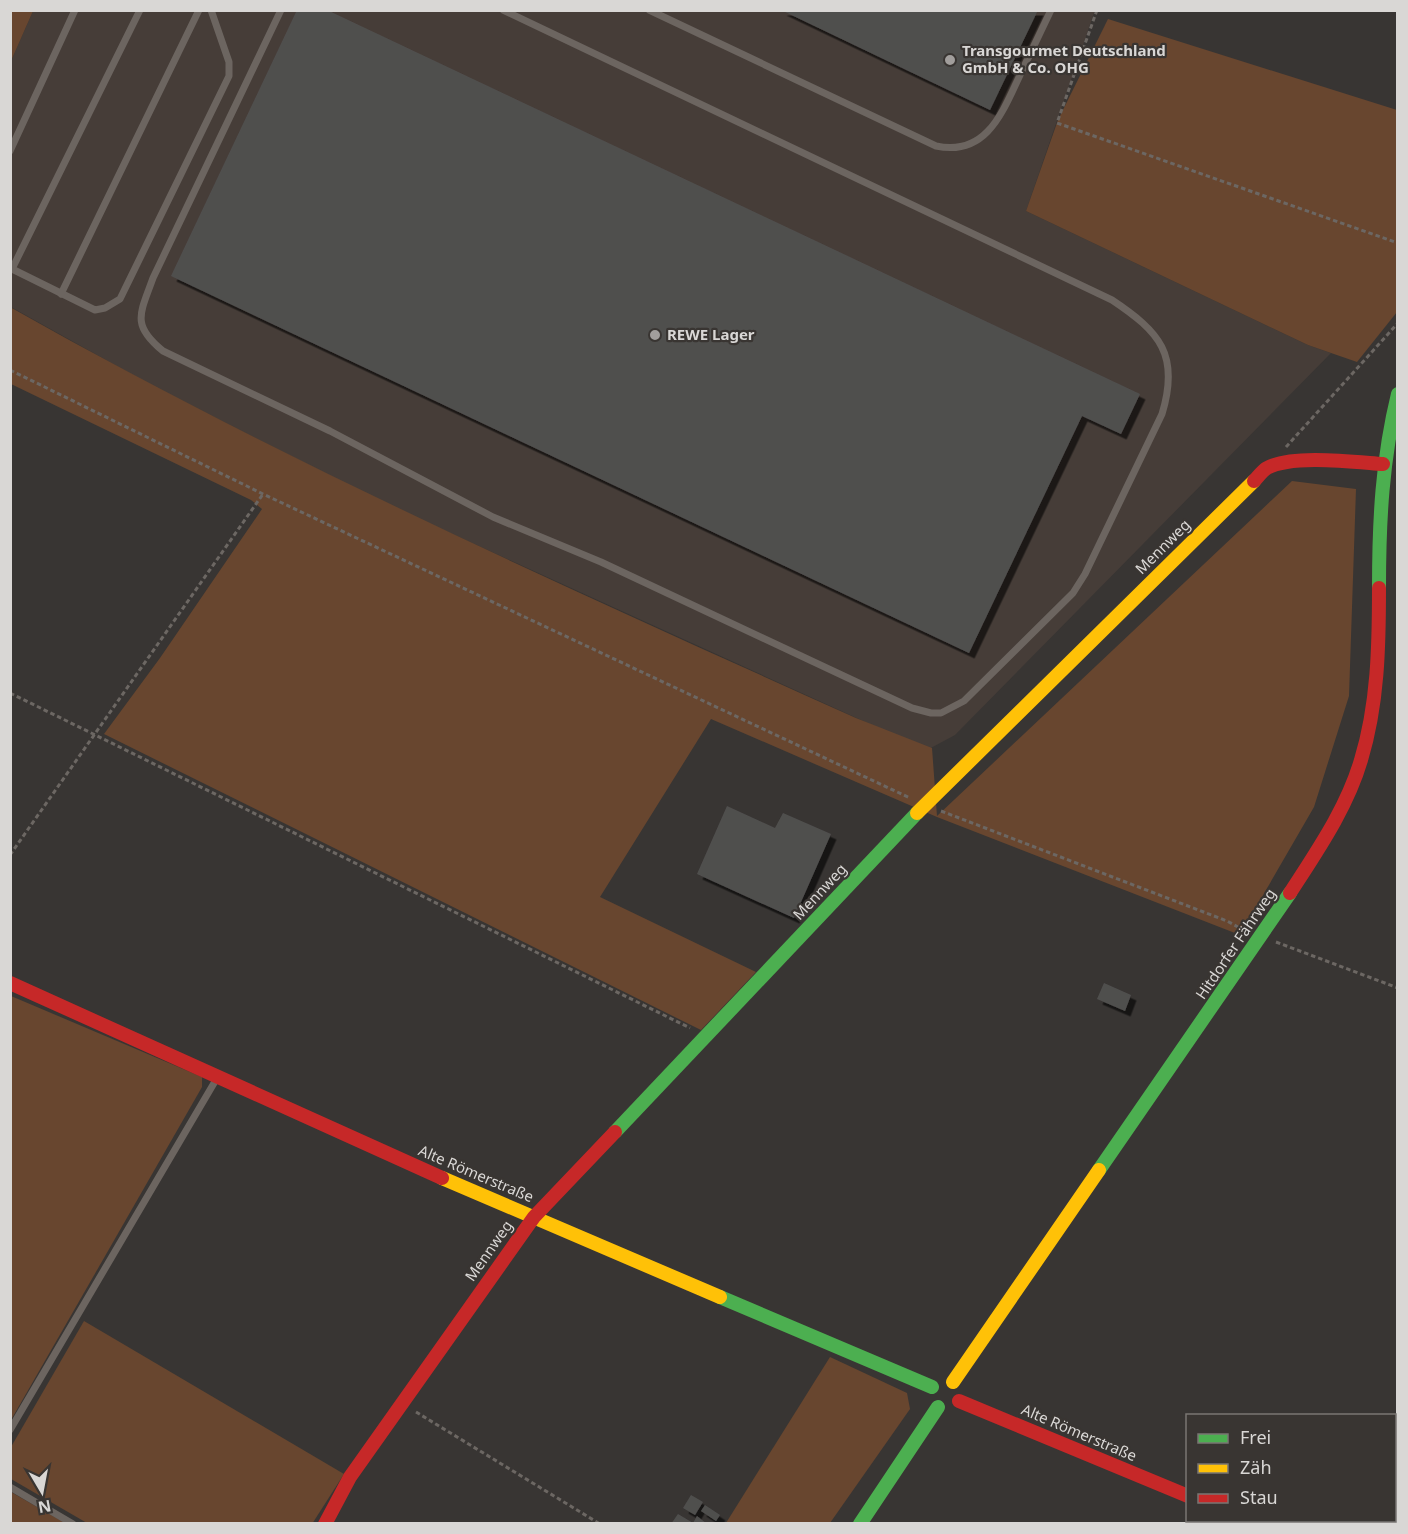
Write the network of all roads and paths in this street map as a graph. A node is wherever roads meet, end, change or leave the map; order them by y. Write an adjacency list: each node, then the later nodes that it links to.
1 (75, 10): 10 (lane)
2 (140, 10): 12 (lane)
3 (199, 10): 13 (lane)
4 (211, 10): 13 (lane)
5 (281, 10): 6 (lane)
6 (503, 10)
7 (650, 10): 8 (lane)
8 (1051, 10)
9 (1097, 10): 11 (path)
10 (10, 151)
11 (1398, 243)
12 (11, 268): 13 (lane)
13 (61, 294)
14 (1398, 323): 17 (path)
15 (10, 370): 19 (path)
16 (1398, 394): 18 (street)
17 (1282, 451)
18 (1383, 464): 22 (street, Mennweg); 26 (street, Hitdorfer Fährweg)
19 (263, 494): 21 (path); 22 (path)
20 (10, 693): 21 (path)
21 (97, 734): 23 (path); 30 (path)
22 (925, 805): 25 (path); 30 (street, Mennweg)
23 (10, 855)
24 (1252, 922): 25 (path)
25 (1245, 931): 26 (path); 27 (path)
26 (1262, 937): 29 (path); 33 (street, Hitdorfer Fährweg)
27 (1239, 940)
28 (10, 983): 31 (street, Alte Römerstraße)
29 (1398, 988)
30 (706, 1035): 32 (street, Mennweg)
31 (217, 1077): 32 (street, Alte Römerstraße); 38 (lane)
32 (534, 1217): 34 (street, Alte Römerstraße); 36 (street, Mennweg)
33 (953, 1382): 34 (street); 35 (street)
34 (932, 1388): 37 (street)
35 (959, 1401): 37 (street); 40 (street, Alte Römerstraße)
36 (402, 1403): 42 (street, Mennweg); 43 (path)
37 (938, 1407): 44 (street)
38 (10, 1430)
39 (10, 1487): 41 (lane)
40 (1186, 1495)
41 (73, 1524)
42 (325, 1524)
43 (600, 1524)
44 (860, 1524)

